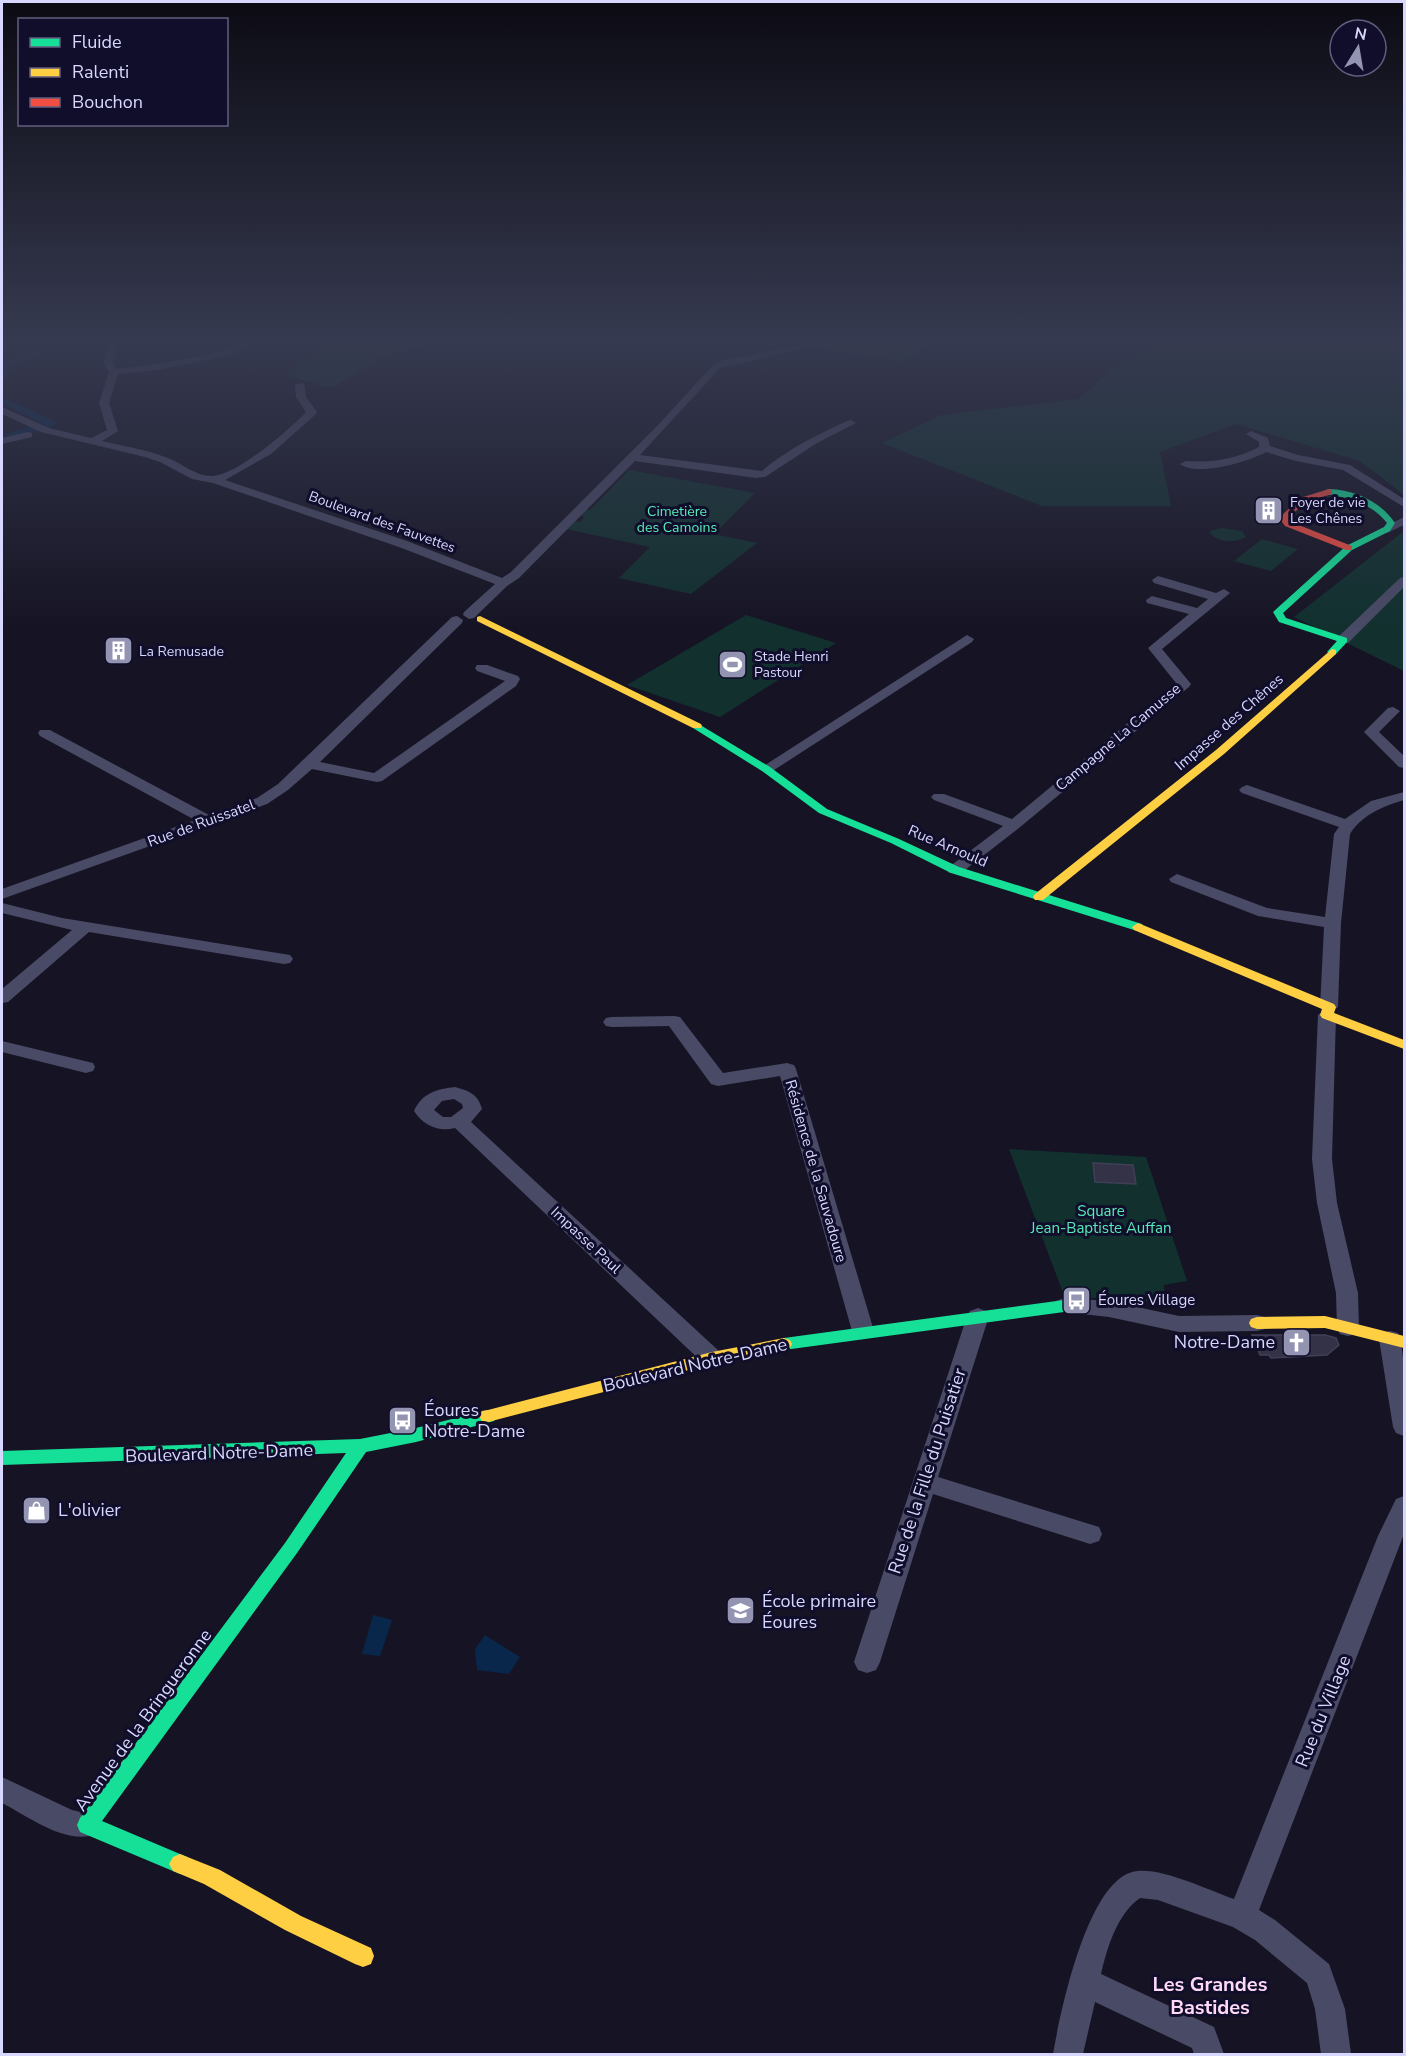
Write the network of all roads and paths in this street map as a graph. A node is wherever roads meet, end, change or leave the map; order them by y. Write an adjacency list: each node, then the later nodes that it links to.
1 (70, 437): 7 (street, Boulevard des Fauvettes)
2 (101, 437): 7 (street)
3 (289, 437): 11 (street)
4 (651, 437): 9 (street)
5 (822, 437): 9 (street)
6 (1257, 437): 8 (street)
7 (93, 441): 11 (street, Boulevard des Fauvettes)
8 (1265, 448): 10 (street); 12 (street)
9 (632, 457): 18 (street)
10 (1186, 464)
11 (215, 480): 18 (street, Boulevard des Fauvettes)
12 (1404, 504)
13 (1404, 520): 14 (street)
14 (1387, 529): 15 (street); 15 (street)
15 (1349, 549): 23 (street)
16 (1158, 580): 20 (street, Campagne La Camusse)
17 (1404, 581): 23 (street)
18 (503, 583): 21 (street)
19 (1152, 600): 20 (street)
20 (1199, 613): 34 (street, Campagne La Camusse)
21 (466, 622): 27 (street, Rue de Ruissatel); 29 (street, Rue Arnould)
22 (967, 639): 29 (street)
23 (1343, 640): 39 (street, Impasse des Chênes)
24 (482, 668): 27 (street)
25 (1394, 711): 28 (street)
26 (45, 733): 33 (street)
27 (309, 764): 33 (street, Rue de Ruissatel)
28 (1404, 764)
29 (766, 769): 36 (street, Rue Arnould)
30 (1247, 790): 35 (street)
31 (1404, 796): 35 (street)
32 (939, 797): 34 (street)
33 (209, 821): 38 (street, Rue de Ruissatel)
34 (1014, 825): 36 (street, Campagne La Camusse)
35 (1347, 825): 41 (street)
36 (955, 870): 39 (street, Rue Arnould)
37 (1177, 879): 41 (street)
38 (2, 894)
39 (1039, 897): 45 (street, Rue Arnould)
40 (2, 908): 42 (street)
41 (1333, 923): 45 (street)
42 (86, 927): 43 (street); 44 (street)
43 (284, 959)
44 (2, 998)
45 (1328, 1011): 47 (street, Rue Arnould); 54 (street)
46 (612, 1022): 55 (street, Résidence de la Sauvadoure)
47 (1404, 1045)
48 (2, 1047): 49 (street)
49 (86, 1067)
50 (460, 1122): 57 (street, Impasse Paul)
51 (1064, 1306): 52 (street, Boulevard Notre-Dame); 53 (street, Boulevard Notre-Dame)
52 (978, 1316): 55 (street, Boulevard Notre-Dame); 61 (street, Rue de la Fille du Puisatier)
53 (1257, 1323): 54 (street, Boulevard Notre-Dame)
54 (1348, 1328): 56 (street, Boulevard Notre-Dame)
55 (863, 1331): 57 (street, Boulevard Notre-Dame)
56 (1397, 1341): 58 (street)
57 (712, 1358): 59 (street, Boulevard Notre-Dame)
58 (1404, 1427)
59 (360, 1446): 60 (street, Boulevard Notre-Dame); 66 (street, Avenue de la Bringueronne)
60 (2, 1458)
61 (923, 1482): 63 (street); 64 (street, Rue de la Fille du Puisatier)
62 (1404, 1506): 67 (street, Rue du Village)
63 (1090, 1534)
64 (867, 1662)
65 (2, 1789): 66 (street)
66 (87, 1826): 68 (street, Avenue de la Bringueronne)
67 (1242, 1916): 69 (street); 72 (street)
68 (363, 1956)
69 (1085, 1982): 70 (street); 71 (street)
70 (1068, 2055)
71 (1209, 2055)
72 (1336, 2055)

